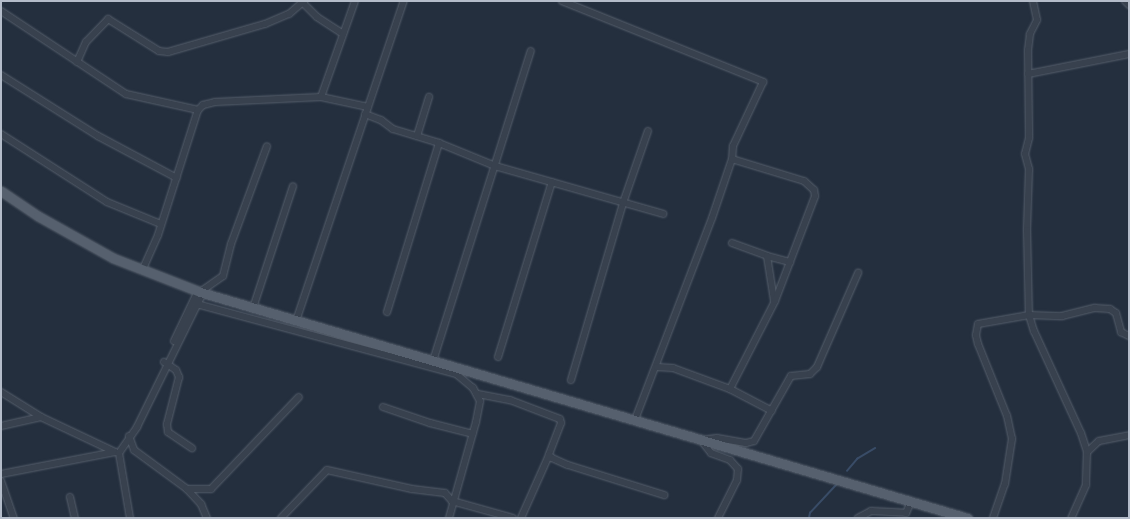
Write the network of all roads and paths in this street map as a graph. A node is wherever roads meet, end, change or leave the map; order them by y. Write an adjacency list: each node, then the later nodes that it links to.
1 (355, 1): 9 (street)
2 (404, 1): 17 (street)
3 (562, 1): 25 (street)
4 (1033, 1): 13 (street)
5 (1125, 1): 7 (street)
6 (304, 2): 9 (street); 12 (street)
7 (1129, 5)
8 (1, 11): 12 (street)
9 (343, 34): 15 (street)
10 (531, 51): 26 (street)
11 (1129, 54): 13 (street)
12 (77, 62): 18 (street)
13 (1028, 74): 44 (street)
14 (1, 75): 27 (street)
15 (322, 97): 17 (street); 18 (street)
16 (429, 97): 22 (street)
17 (368, 106): 19 (street)
18 (198, 110): 27 (street)
19 (365, 114): 22 (street); 45 (street)
20 (648, 131): 31 (street)
21 (1, 134): 33 (street)
22 (417, 136): 23 (street)
23 (439, 143): 26 (street); 43 (street)
24 (267, 146): 39 (street)
25 (732, 159): 36 (street); 51 (street)
26 (495, 166): 28 (street); 48 (street)
27 (177, 178): 33 (street)
28 (552, 182): 31 (street); 47 (street)
29 (293, 186): 42 (street)
30 (1, 191): 37 (main road)
31 (623, 202): 32 (street); 53 (street)
32 (662, 214)
33 (161, 224): 37 (street)
34 (732, 243): 35 (street)
35 (766, 256): 36 (street); 40 (street)
36 (790, 262): 40 (street)
37 (142, 271): 39 (main road)
38 (858, 273): 59 (street)
39 (200, 292): 41 (street); 42 (main road)
40 (774, 300): 54 (street)
41 (195, 303): 49 (street); 52 (street)
42 (253, 308): 45 (main road)
43 (387, 312)
44 (1029, 315): 46 (street); 69 (street); 89 (street)
45 (296, 321): 48 (main road)
46 (1129, 336)
47 (498, 357)
48 (433, 361): 50 (main road)
49 (166, 363): 63 (street); 67 (street)
50 (446, 365): 52 (street); 61 (main road)
51 (657, 367): 54 (street); 61 (street)
52 (457, 374): 56 (street)
53 (571, 380)
54 (730, 389): 59 (street)
55 (1, 392): 60 (street)
56 (478, 394): 64 (street); 70 (street)
57 (299, 397): 73 (street)
58 (383, 407): 64 (street)
59 (772, 411): 66 (street)
60 (41, 417): 62 (street); 68 (street)
61 (635, 420): 66 (main road)
62 (1, 426)
63 (131, 434): 68 (street); 73 (street)
64 (473, 434): 76 (street)
65 (1129, 435): 69 (street)
66 (701, 440): 77 (main road); 86 (street)
67 (192, 448)
68 (117, 452): 71 (street); 80 (street)
69 (1087, 452): 90 (street)
70 (549, 454): 74 (street); 85 (street)
71 (1, 474)
72 (1, 481): 78 (street)
73 (187, 489): 81 (street)
74 (664, 495)
75 (70, 497): 79 (street)
76 (452, 501): 82 (street); 83 (street); 84 (street)
77 (911, 502): 87 (street); 88 (main road)
78 (14, 518)
79 (75, 518)
80 (130, 518)
81 (207, 518)
82 (281, 518)
83 (449, 518)
84 (513, 518)
85 (521, 518)
86 (718, 518)
87 (858, 518)
88 (967, 518)
89 (993, 518)
90 (1071, 518)

